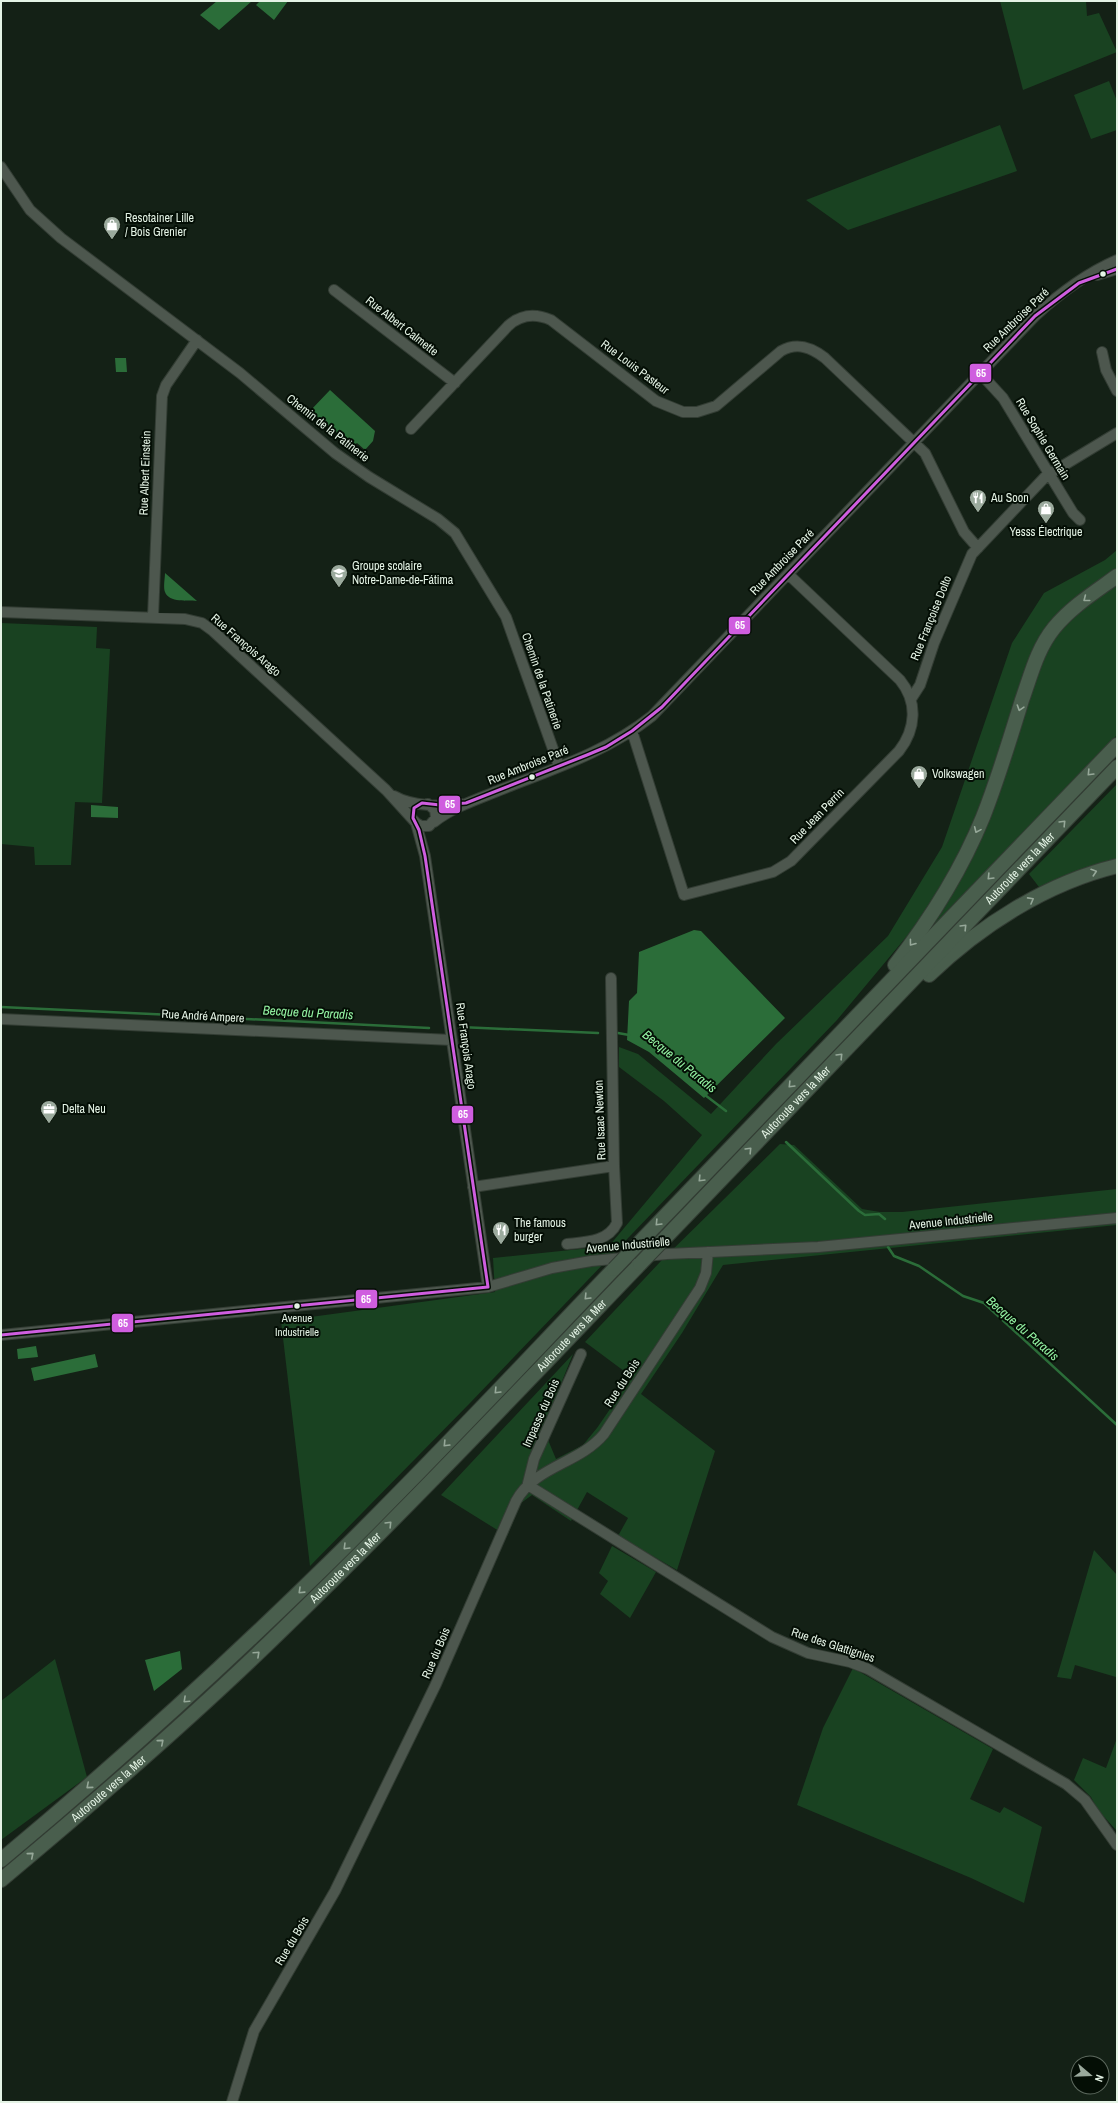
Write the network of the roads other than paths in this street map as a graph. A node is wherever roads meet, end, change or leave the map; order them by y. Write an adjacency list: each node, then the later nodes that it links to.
1 (1, 167): 6 (street, Chemin de la Patinerie)
2 (1117, 260): 4 (street, Rue Ambroise Paré)
3 (1117, 270): 4 (street, Rue Ambroise Paré)
4 (1079, 283): 8 (street, Rue Ambroise Paré)
5 (334, 290): 9 (street, Rue Albert Calmette)
6 (197, 340): 20 (street, Rue Albert Einstein); 24 (street, Chemin de la Patinerie)
7 (1102, 352): 10 (street)
8 (980, 373): 13 (street, Rue Ambroise Paré); 14 (street, Rue Sophie Germain)
9 (454, 383): 11 (street, Rue Louis Pasteur); 13 (street, Rue Louis Pasteur)
10 (1117, 390)
11 (411, 429)
12 (1117, 434): 14 (street, Rue Françoise Dolto)
13 (914, 442): 16 (street, Rue Louis Pasteur); 17 (street, Rue Ambroise Paré)
14 (1049, 474): 15 (street, Rue Sophie Germain); 16 (street, Rue Françoise Dolto)
15 (1080, 520)
16 (978, 548): 21 (street, Rue Françoise Dolto)
17 (788, 574): 21 (street, Rue Jean Perrin); 22 (street, Rue Ambroise Paré)
18 (1117, 576): 36 (highway, one-way to 36)
19 (1, 612): 20 (street, Rue François Arago)
20 (153, 617): 26 (street, Rue François Arago)
21 (911, 699): 22 (street, Rue Jean Perrin)
22 (632, 732): 24 (street, Rue Ambroise Paré)
23 (1117, 745): 36 (highway, one-way to 36)
24 (559, 766): 28 (street, Rue Ambroise Paré)
25 (1117, 767): 34 (highway, Autoroute vers la Mer, one-way to 25)
26 (386, 790): 27 (street, Rue François Arago); 29 (street, Rue François Arago)
27 (425, 803): 28 (street, Rue Ambroise Paré); 29 (street); 30 (street)
28 (466, 803): 30 (street, Rue Ambroise Paré)
29 (415, 822): 30 (street); 31 (street, Rue François Arago)
30 (432, 823): 31 (street, Rue François Arago)
31 (425, 856): 37 (street, Rue François Arago)
32 (1117, 866): 34 (highway, one-way to 32)
33 (611, 978): 38 (street, Rue Isaac Newton)
34 (898, 996): 49 (highway, Autoroute vers la Mer, one-way to 34, bridge)
35 (1, 1019): 37 (street, Rue André Ampere)
36 (847, 1026): 48 (highway, one-way to 48, bridge)
37 (452, 1040): 39 (street, Rue François Arago)
38 (614, 1166): 39 (street, Rue Isaac Newton); 41 (street)
39 (473, 1187): 43 (street, Rue François Arago)
40 (1117, 1218): 42 (street, Avenue Industrielle)
41 (567, 1244)
42 (708, 1252): 43 (street, Avenue Industrielle); 46 (street, Rue du Bois)
43 (488, 1287): 44 (street, Avenue Industrielle)
44 (1, 1335)
45 (581, 1354): 46 (street, Impasse du Bois)
46 (528, 1483): 47 (street, Rue des Glattignies); 50 (street, Rue du Bois)
47 (1117, 1845)
48 (1, 1860)
49 (1, 1880)
50 (232, 2102)

